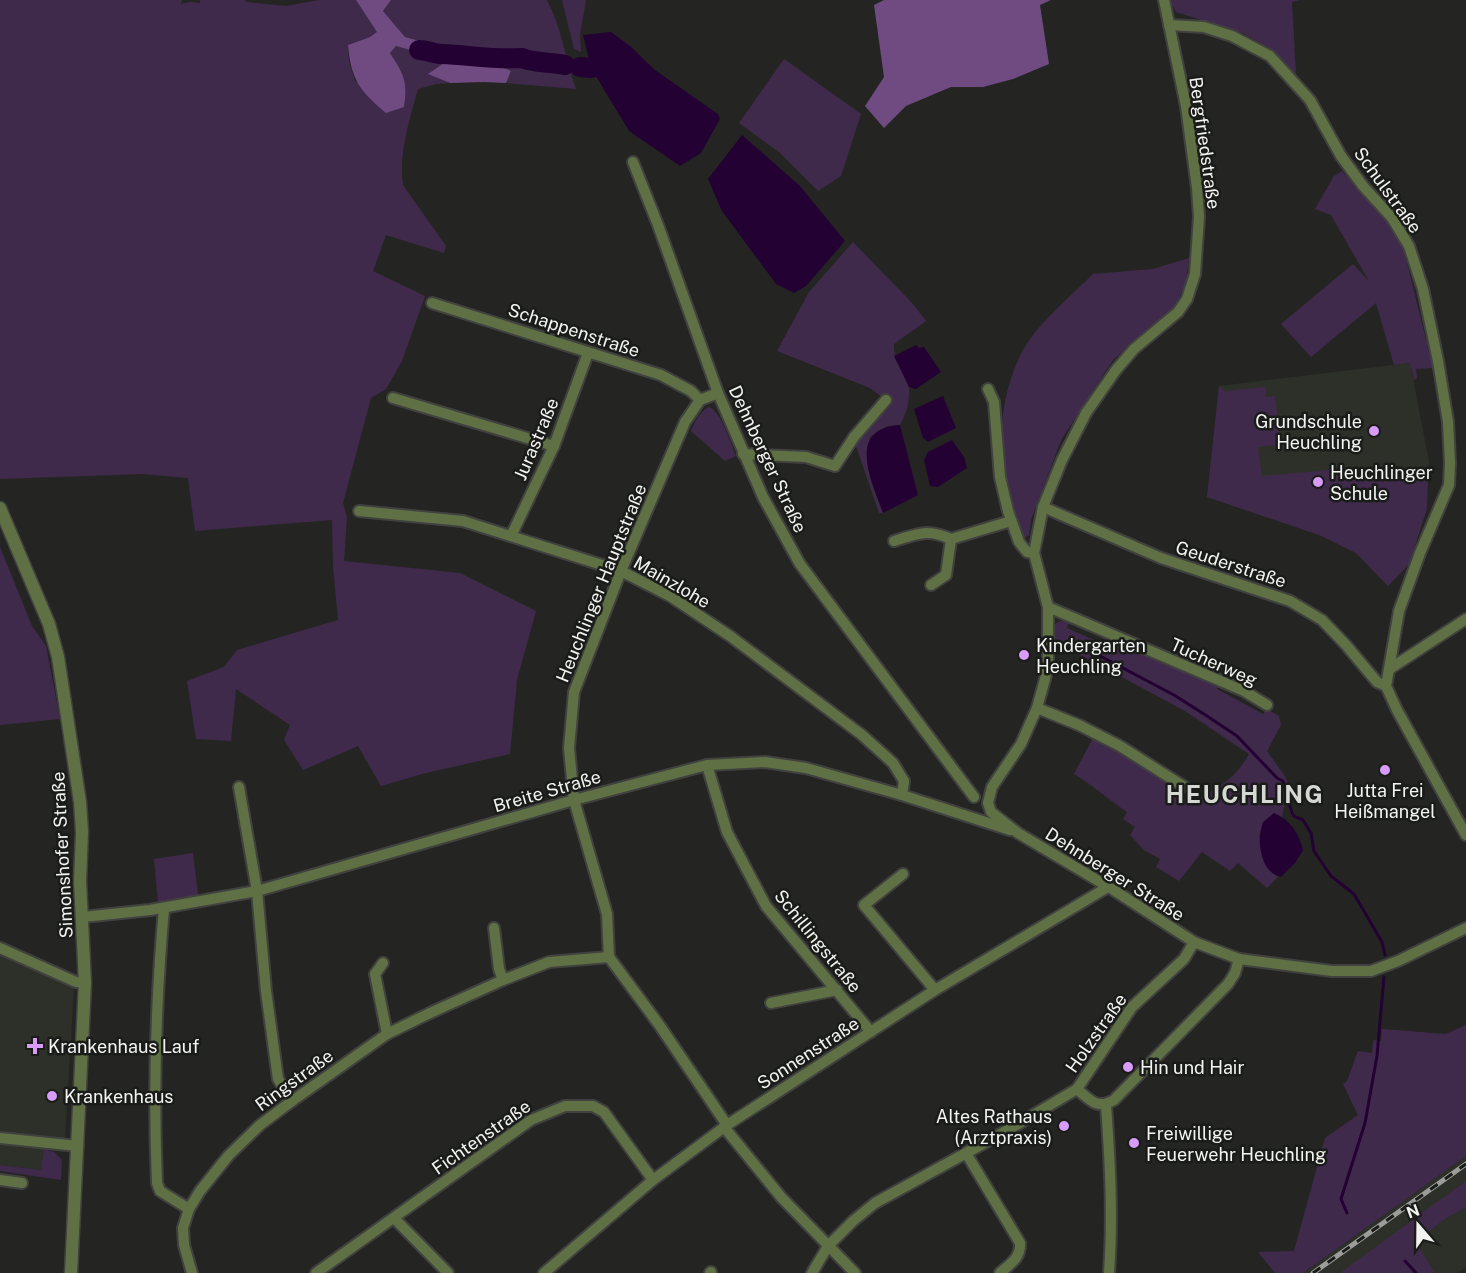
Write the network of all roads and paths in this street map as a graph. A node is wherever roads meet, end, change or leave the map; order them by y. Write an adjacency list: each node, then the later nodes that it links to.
1 (1164, 0): 2 (street, Bergfriedstraße)
2 (1169, 25): 13 (street, Bergfriedstraße); 25 (street, Schulstraße)
3 (633, 162): 7 (street, Dehnberger Straße)
4 (432, 303): 5 (street, Schappenstraße)
5 (588, 353): 9 (street, Schappenstraße); 11 (street, Jurastraße)
6 (988, 388): 16 (street)
7 (718, 393): 9 (street); 12 (street, Dehnberger Straße)
8 (393, 398): 11 (street)
9 (700, 400): 21 (street, Heuchlinger Hauptstraße)
10 (886, 400): 12 (street)
11 (554, 446): 17 (street, Jurastraße)
12 (743, 454): 34 (street, Dehnberger Straße)
13 (1043, 507): 20 (street, Bergfriedstraße); 26 (street, Geuderstraße)
14 (0, 508): 43 (street, Simonshofer Straße)
15 (359, 512): 17 (street, Mainzlohe)
16 (1011, 521): 18 (street); 20 (street)
17 (511, 536): 21 (street, Mainzlohe)
18 (951, 539): 19 (street); 22 (street)
19 (894, 541)
20 (1034, 553): 23 (street, Bergfriedstraße)
21 (621, 571): 32 (street, Mainzlohe); 35 (street, Heuchlinger Hauptstraße)
22 (931, 585)
23 (1048, 607): 27 (street, Tucherweg); 28 (street, Bergfriedstraße)
24 (1466, 619): 25 (street)
25 (1391, 668): 26 (street, Schulstraße)
26 (1386, 686): 38 (street)
27 (1266, 705)
28 (1037, 708): 31 (street); 33 (street, Bergfriedstraße)
29 (707, 765): 32 (street, Breite Straße); 35 (street, Breite Straße); 53 (street, Schillingstraße)
30 (239, 787): 41 (street)
31 (1191, 791)
32 (902, 795): 36 (street, Breite Straße)
33 (989, 795): 34 (street); 37 (street)
34 (974, 797): 36 (street)
35 (574, 800): 41 (street, Breite Straße); 48 (street, Heuchlinger Hauptstraße)
36 (965, 816): 37 (street, Breite Straße)
37 (1018, 833): 40 (street, Dehnberger Straße)
38 (1466, 835)
39 (903, 874): 54 (street)
40 (1108, 887): 46 (street, Dehnberger Straße); 54 (street, Sonnenstraße)
41 (257, 891): 42 (street, Breite Straße); 59 (street)
42 (164, 908): 43 (street, Breite Straße); 68 (street)
43 (83, 918): 52 (street, Simonshofer Straße)
44 (494, 928): 51 (street)
45 (1466, 928): 49 (street, Dehnberger Straße)
46 (1194, 942): 49 (street, Dehnberger Straße); 58 (street, Holzstraße)
47 (0, 948): 52 (street)
48 (609, 957): 51 (street, Ringstraße); 61 (street)
49 (1239, 959): 60 (street)
50 (382, 963): 57 (street)
51 (503, 980): 57 (street, Ringstraße)
52 (85, 983): 63 (street, Simonshofer Straße)
53 (837, 990): 55 (street); 56 (street, Schillingstraße)
54 (935, 990): 56 (street, Sonnenstraße)
55 (771, 1003)
56 (871, 1032): 61 (street, Sonnenstraße)
57 (387, 1034): 59 (street, Ringstraße)
58 (1077, 1089): 60 (street); 64 (street, Holzstraße)
59 (292, 1101): 68 (street, Ringstraße)
60 (1106, 1105): 79 (street)
61 (725, 1126): 66 (street, Sonnenstraße); 70 (street)
62 (0, 1138): 63 (street)
63 (78, 1146): 71 (street, Simonshofer Straße)
64 (966, 1152): 70 (street, Holzstraße); 78 (street)
65 (0, 1180): 67 (street)
66 (653, 1180): 69 (street, Fichtenstraße); 75 (street, Sonnenstraße)
67 (22, 1183)
68 (189, 1209): 72 (street, Ringstraße)
69 (394, 1218): 73 (street, Fichtenstraße); 74 (street)
70 (828, 1246): 76 (street, Holzstraße); 77 (street)
71 (71, 1273)
72 (192, 1273)
73 (316, 1273)
74 (448, 1273)
75 (544, 1273)
76 (812, 1273)
77 (855, 1273)
78 (1000, 1273)
79 (1109, 1273)

